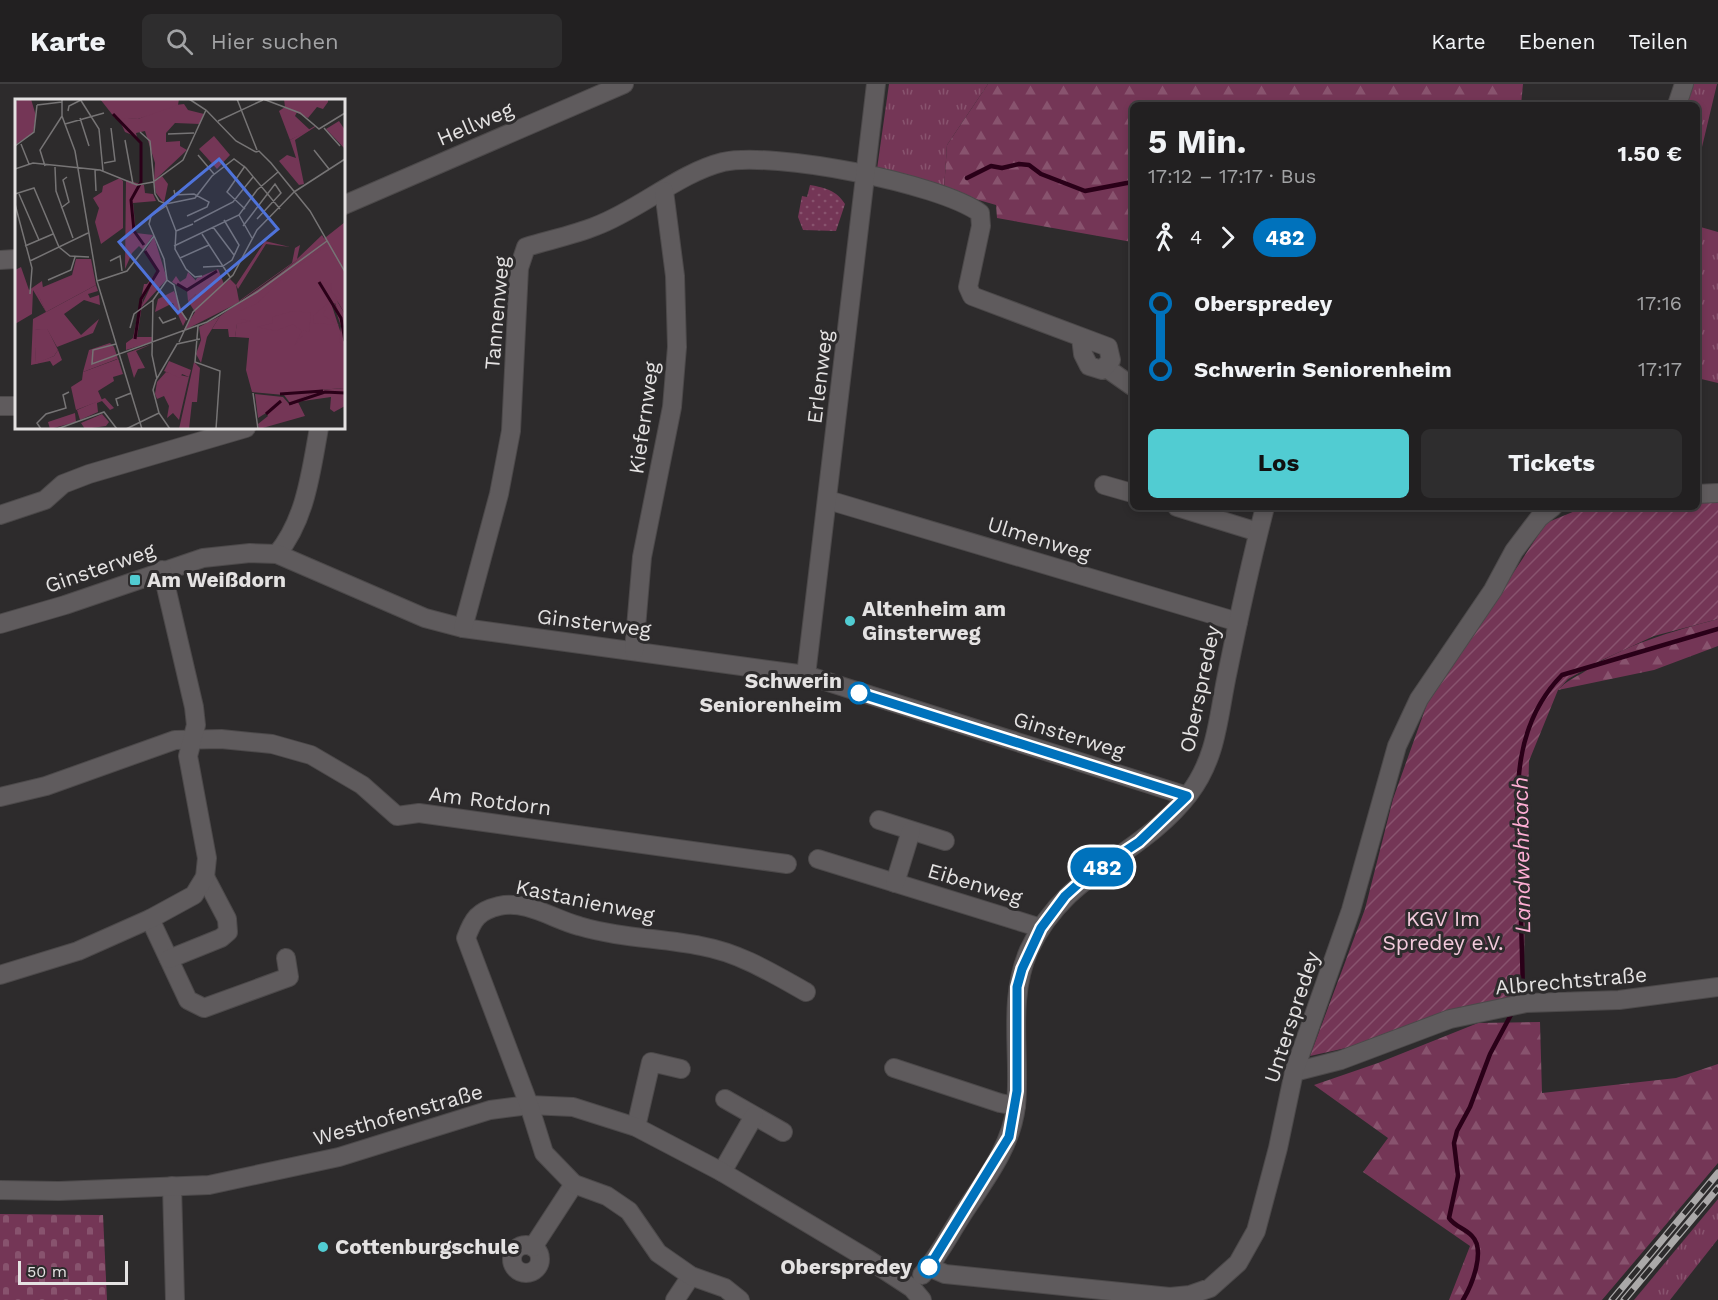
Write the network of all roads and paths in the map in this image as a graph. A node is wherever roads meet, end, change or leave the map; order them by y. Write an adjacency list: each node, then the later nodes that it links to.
1 (624, 84): 7 (street, Hellweg)
2 (876, 84): 5 (street, Erlenweg)
3 (1684, 84): 4 (street)
4 (1678, 102)
5 (864, 174): 6 (street, Tannenweg); 10 (street, Tannenweg); 17 (street, Erlenweg)
6 (664, 191): 27 (street, Tannenweg); 28 (street, Kiefernweg)
7 (345, 206)
8 (15, 259): 9 (street)
9 (0, 260)
10 (1130, 385)
11 (243, 429): 21 (street)
12 (319, 429): 23 (street)
13 (1104, 485): 14 (street)
14 (1130, 492)
15 (1718, 493): 16 (street)
16 (1700, 494)
17 (828, 500): 25 (street, Ulmenweg); 29 (street, Erlenweg)
18 (1188, 510): 22 (street)
19 (1264, 510): 22 (street, Oberspredey)
20 (1547, 510): 49 (street, Unterspredey)
21 (0, 515)
22 (1258, 532): 25 (street, Oberspredey)
23 (277, 555): 24 (street, Ginsterweg); 27 (street, Ginsterweg)
24 (162, 570): 26 (street, Ginsterweg); 30 (street)
25 (1238, 622): 31 (street, Oberspredey)
26 (0, 624)
27 (464, 628): 28 (street, Ginsterweg)
28 (634, 651): 29 (street, Ginsterweg)
29 (806, 675): 31 (street, Ginsterweg)
30 (190, 741): 32 (street, Am Rotdorn); 37 (street, Am Rotdorn); 38 (street)
31 (1187, 796): 41 (street, Oberspredey)
32 (0, 797)
33 (879, 820): 34 (street, Eibenweg)
34 (911, 831): 35 (street, Eibenweg); 39 (street, Eibenweg)
35 (945, 842)
36 (818, 859): 39 (street, Eibenweg)
37 (787, 864)
38 (205, 877): 40 (street); 43 (street)
39 (896, 883): 41 (street, Eibenweg)
40 (150, 919): 43 (street); 44 (street)
41 (1041, 928): 52 (street, Oberspredey)
42 (286, 958): 43 (street)
43 (169, 959)
44 (0, 975)
45 (1718, 987): 49 (street, Albrechtstraße)
46 (806, 992): 51 (street, Kastanienweg)
47 (894, 1068): 52 (street)
48 (681, 1069): 54 (street)
49 (1294, 1072): 61 (street, Unterspredey)
50 (724, 1099): 53 (street)
51 (529, 1105): 54 (street, Westhofenstraße); 57 (street); 58 (street, Westhofenstraße)
52 (1016, 1106): 61 (street, Oberspredey)
53 (754, 1116): 55 (street); 56 (street)
54 (636, 1127): 56 (street, Westhofenstraße)
55 (783, 1132)
56 (722, 1172): 63 (street, Westhofenstraße)
57 (574, 1184): 60 (street); 62 (street)
58 (172, 1186): 59 (street, Westhofenstraße); 64 (street)
59 (0, 1190)
60 (533, 1247)
61 (929, 1267): 63 (street, Oberspredey)
62 (691, 1276): 65 (street); 66 (street)
63 (917, 1294)
64 (176, 1300)
65 (675, 1300)
66 (740, 1300)

